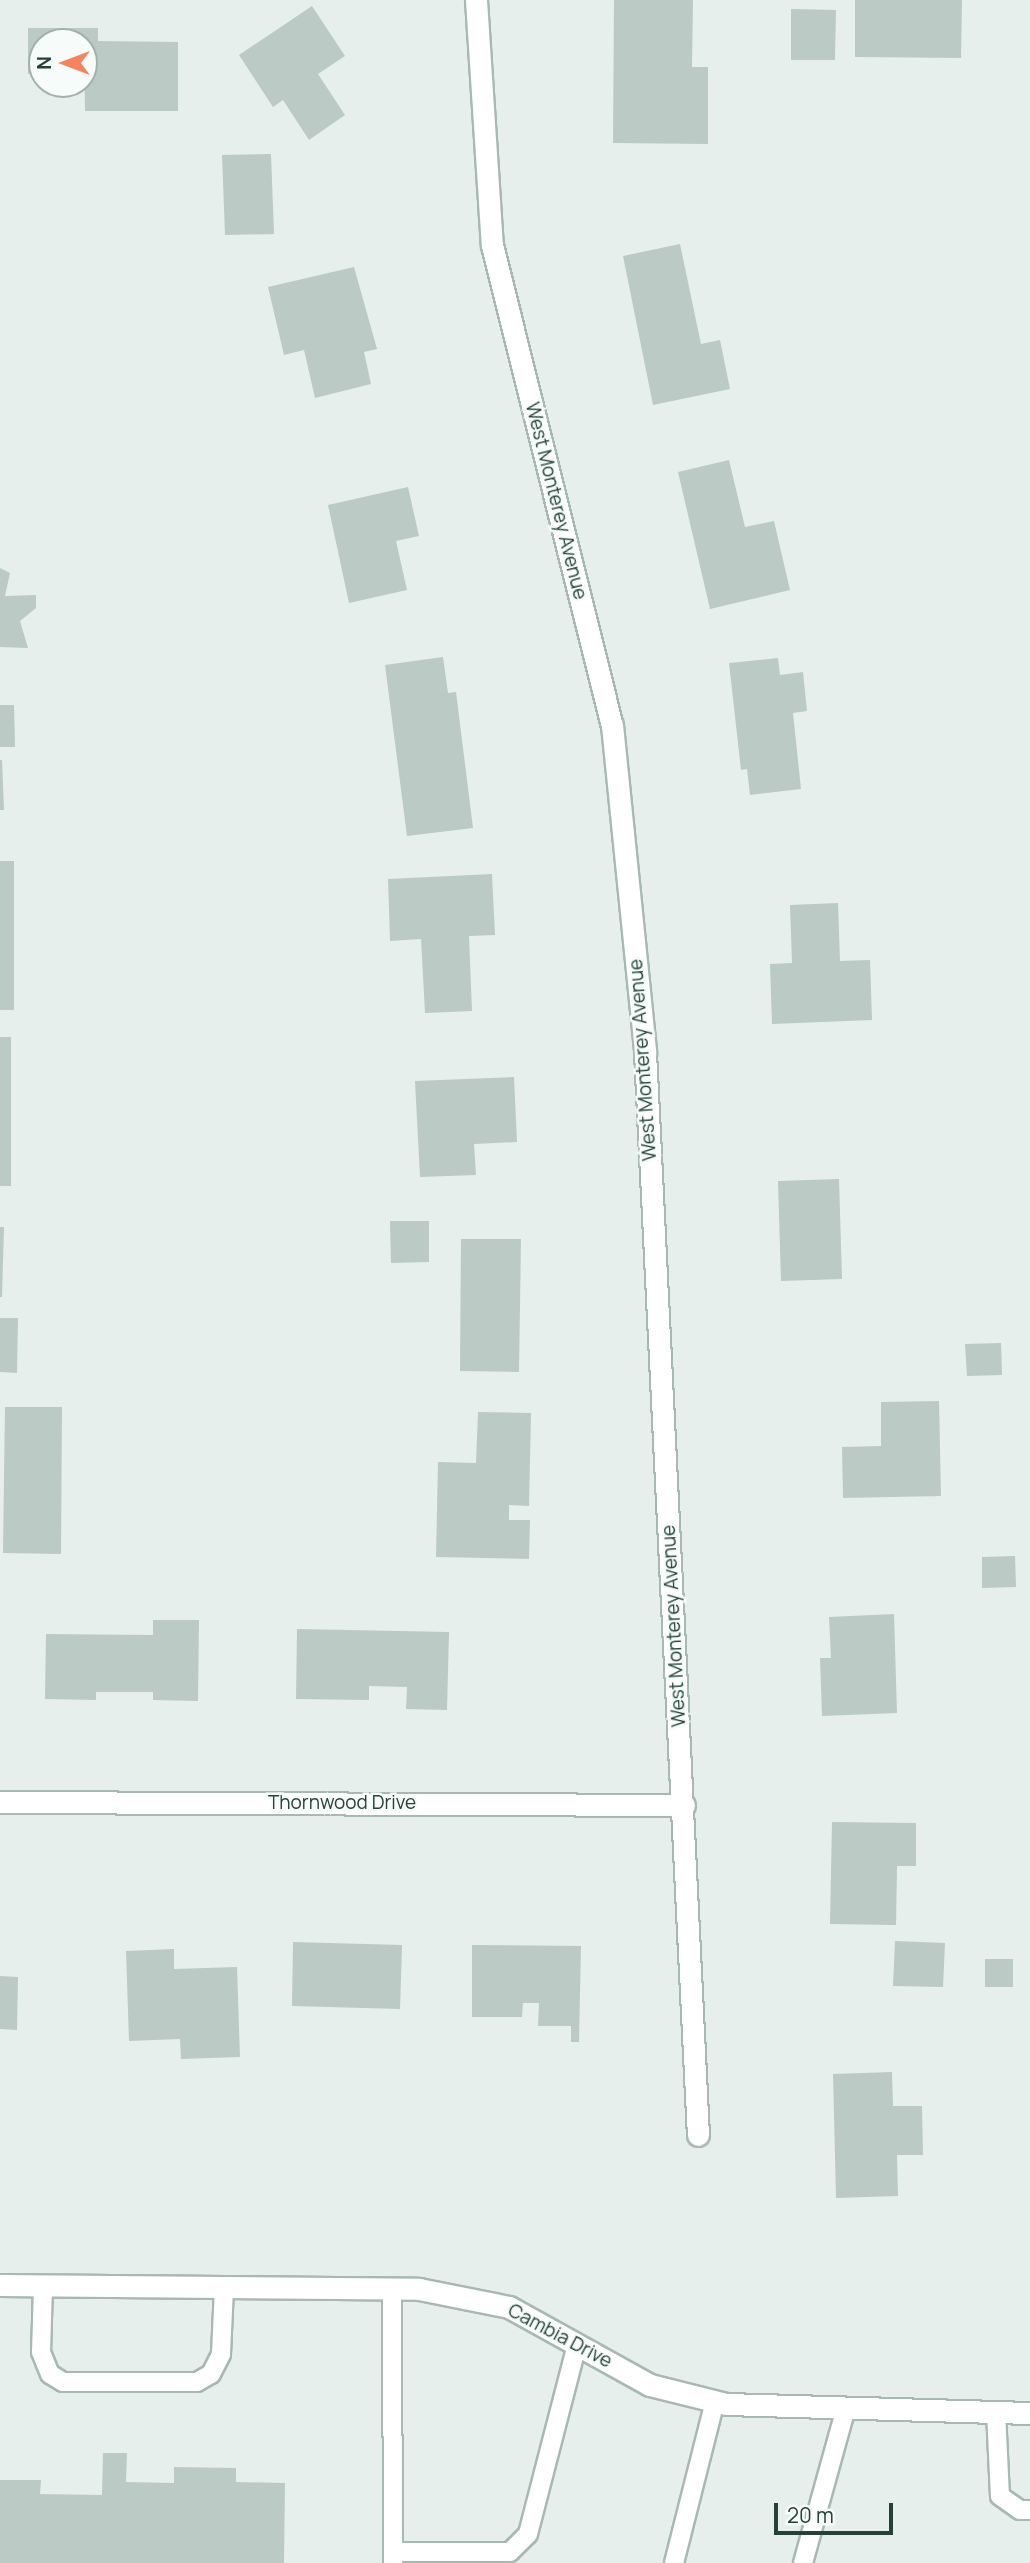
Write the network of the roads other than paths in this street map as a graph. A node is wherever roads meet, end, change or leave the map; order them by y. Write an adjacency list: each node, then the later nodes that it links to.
1 (477, 0): 3 (street, West Monterey Avenue)
2 (0, 1802): 3 (street, Thornwood Drive)
3 (684, 1805): 4 (street, West Monterey Avenue)
4 (698, 2135)
5 (0, 2286): 6 (street, Cambia Drive)
6 (43, 2286): 7 (street, Cambia Drive); 7 (lane)
7 (224, 2287): 8 (street, Cambia Drive)
8 (392, 2289): 9 (street, Cambia Drive); 15 (lane)
9 (577, 2344): 10 (street, Cambia Drive); 15 (lane)
10 (715, 2401): 11 (street, Cambia Drive); 16 (lane)
11 (846, 2407): 12 (street, Cambia Drive); 17 (lane)
12 (996, 2412): 13 (street, Cambia Drive); 14 (lane)
13 (1030, 2413)
14 (1030, 2510)
15 (393, 2558)
16 (674, 2563)
17 (803, 2563)

